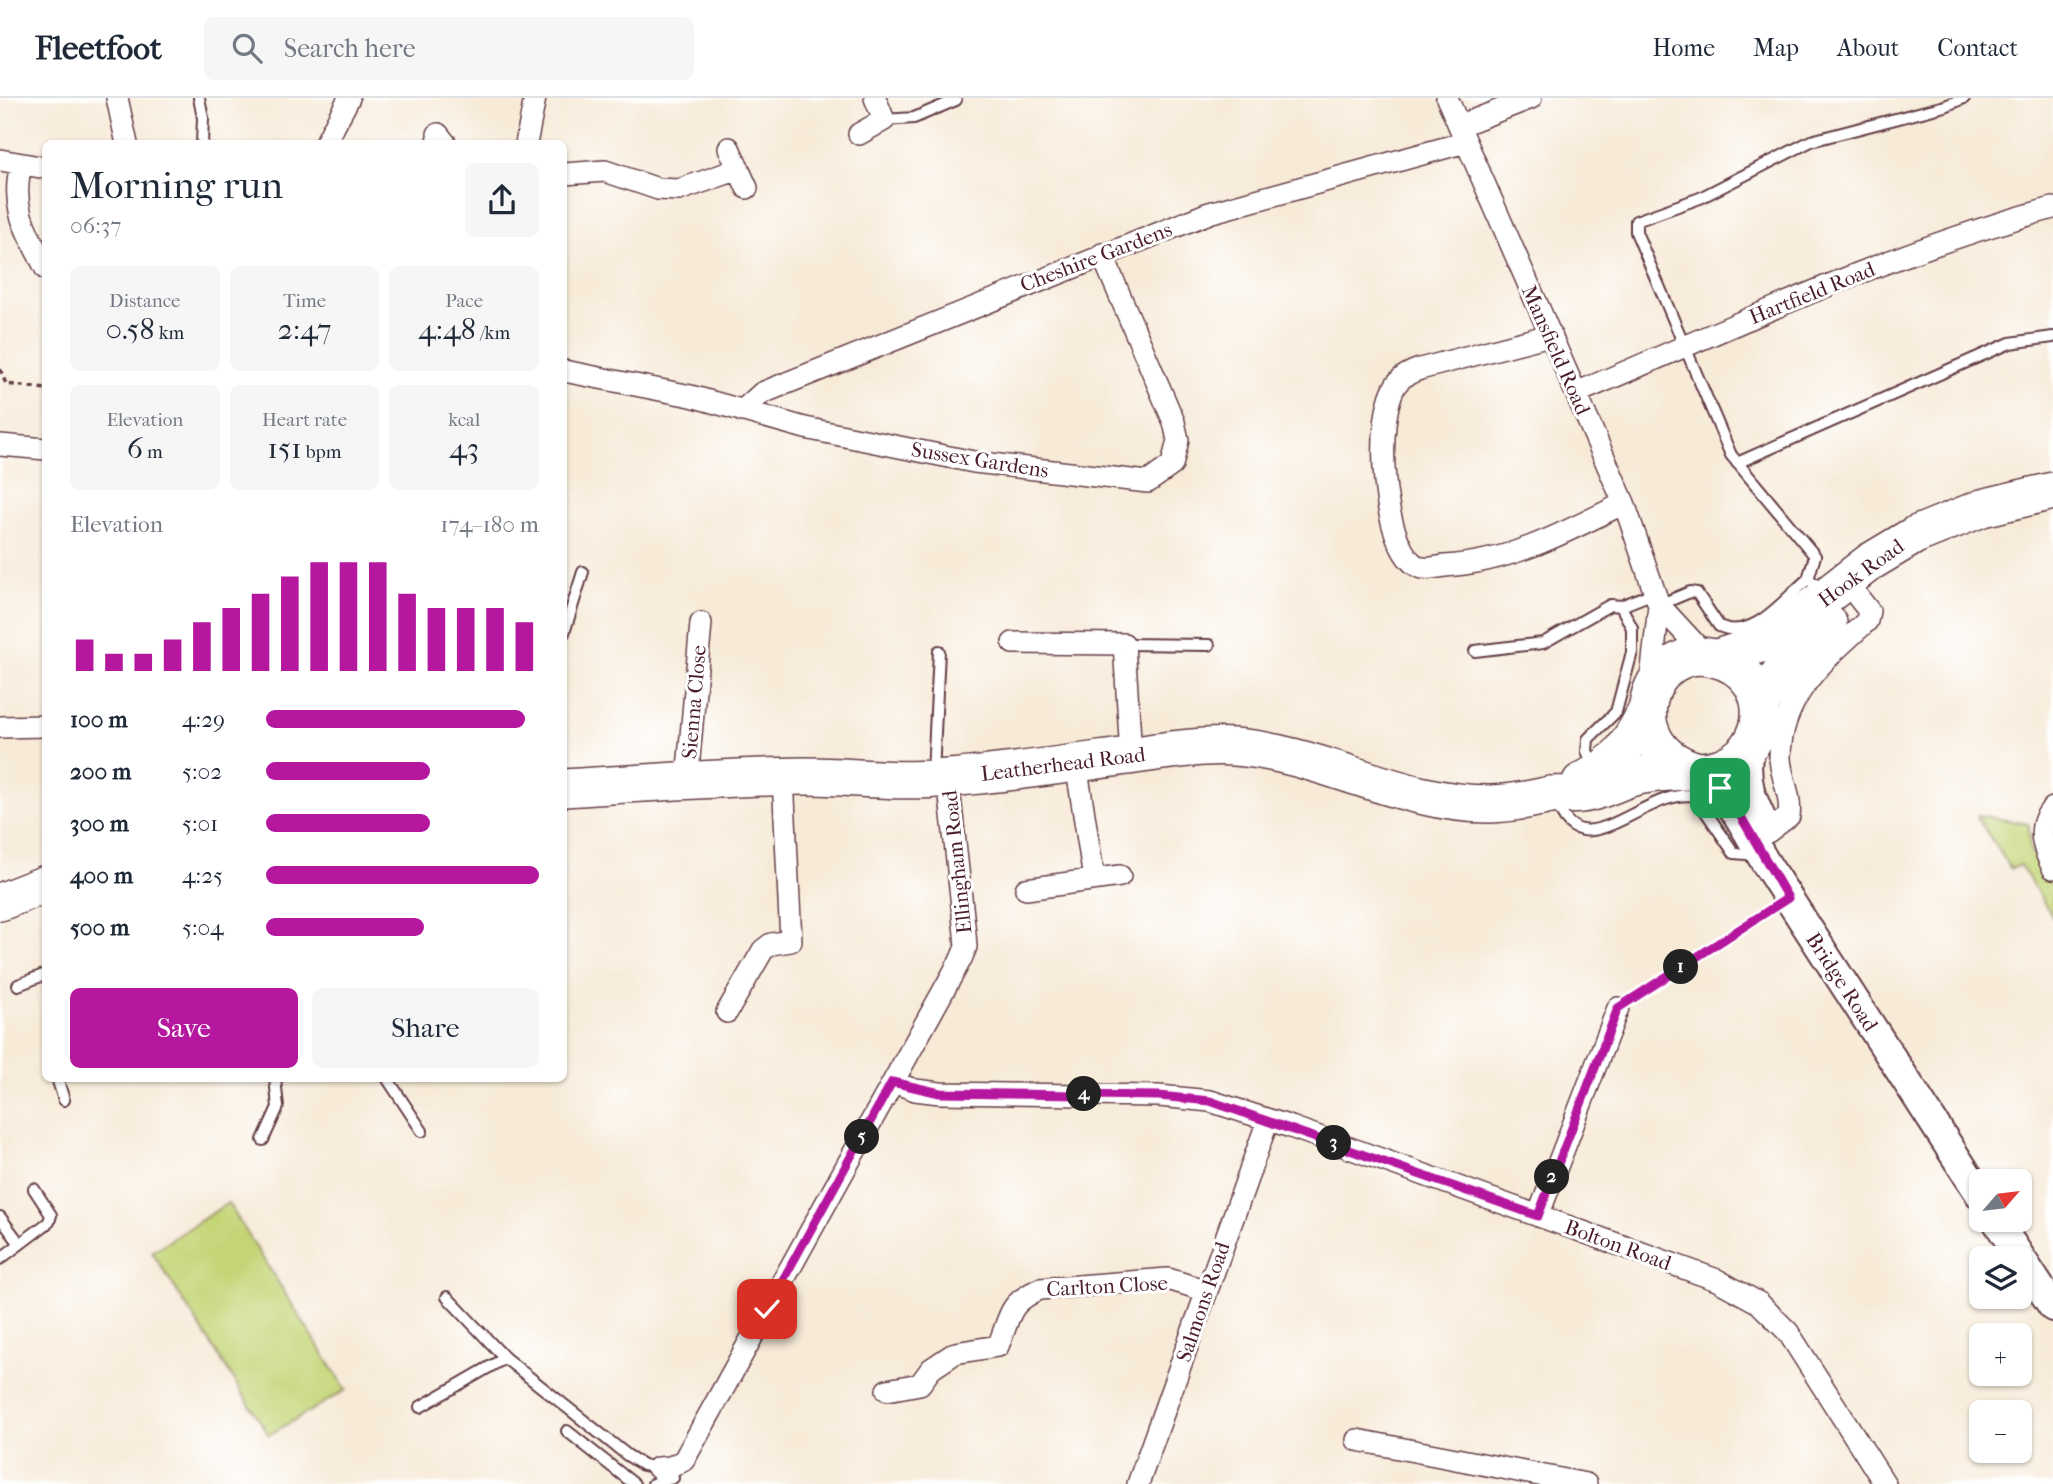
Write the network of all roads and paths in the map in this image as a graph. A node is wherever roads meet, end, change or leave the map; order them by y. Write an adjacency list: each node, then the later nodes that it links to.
1 (117, 98): 13 (street)
2 (200, 98): 14 (lane)
3 (349, 98): 15 (street)
4 (535, 98): 16 (street)
5 (875, 98): 10 (street)
6 (1447, 98): 12 (street, Mansfield Road)
7 (1531, 98): 12 (street, Cheshire Gardens)
8 (1964, 98): 27 (lane)
9 (956, 100): 10 (lane)
10 (884, 120): 11 (street)
11 (859, 134)
12 (1463, 134): 23 (street, Cheshire Gardens); 25 (street, Mansfield Road)
13 (126, 140)
14 (202, 140)
15 (328, 140)
16 (527, 140)
17 (729, 148): 21 (street)
18 (0, 160): 19 (street)
19 (21, 165): 20 (street); 24 (street)
20 (42, 168)
21 (567, 174)
22 (2053, 208): 27 (street, Hartfield Road)
23 (1102, 254): 32 (street, Cheshire Gardens); 32 (street, Sussex Gardens)
24 (42, 260)
25 (1550, 335): 31 (street, Mansfield Road); 37 (street)
26 (2053, 337): 35 (lane)
27 (1684, 348): 31 (street, Hartfield Road); 35 (lane)
28 (0, 369): 30 (path)
29 (567, 372): 32 (street, Sussex Gardens)
30 (42, 388)
31 (1576, 393): 37 (street, Mansfield Road)
32 (742, 411)
33 (0, 446): 34 (street)
34 (42, 449)
35 (1737, 463): 40 (lane)
36 (2053, 491): 40 (highway, Hook Road)
37 (1625, 503): 41 (street, Mansfield Road)
38 (2053, 512): 40 (highway, Hook Road)
39 (583, 572): 43 (lane)
40 (1833, 590): 41 (lane); 50 (highway, Hook Road); 52 (highway, Hook Road); 66 (street)
41 (1657, 598): 42 (lane); 50 (street, Mansfield Road); 51 (street, Mansfield Road)
42 (1621, 606): 49 (lane); 59 (lane)
43 (567, 623)
44 (701, 623): 62 (street, Sienna Close)
45 (1013, 643): 46 (street)
46 (1124, 644): 47 (lane); 56 (street)
47 (1209, 645)
48 (939, 651): 61 (lane)
49 (1475, 651)
50 (1712, 657): 51 (highway); 52 (highway)
51 (1648, 704): 58 (highway); 59 (highway)
52 (1760, 705): 55 (highway)
53 (42, 726): 54 (street)
54 (0, 727)
55 (1749, 749): 58 (highway); 66 (street, Bridge Road)
56 (1131, 755): 57 (highway, Leatherhead Road); 64 (highway, Leatherhead Road)
57 (1076, 763): 61 (highway, Leatherhead Road); 69 (street)
58 (1698, 771): 64 (highway); 66 (street, Bridge Road)
59 (1596, 773): 64 (highway)
60 (783, 777): 61 (highway, Leatherhead Road); 62 (highway, Leatherhead Road); 77 (street)
61 (940, 779): 81 (street, Ellingham Road)
62 (687, 781): 63 (highway, Leatherhead Road)
63 (567, 788)
64 (1555, 794): 66 (lane)
65 (2053, 808): 67 (street)
66 (1762, 840): 72 (street, Bridge Road); 86 (street, Bridge Road)
67 (2053, 869)
68 (1120, 876): 69 (street)
69 (1094, 879): 71 (street)
70 (42, 886): 73 (highway)
71 (1027, 889)
72 (1788, 898): 76 (path); 87 (street, Bridge Road)
73 (0, 902)
74 (42, 976): 75 (lane)
75 (18, 985)
76 (1618, 1008): 89 (street)
77 (727, 1012)
78 (58, 1082): 82 (lane)
79 (275, 1082): 85 (lane)
80 (390, 1082): 84 (lane)
81 (892, 1082): 83 (street, Bolton Road); 104 (street, Ellingham Road)
82 (64, 1100)
83 (1268, 1119): 89 (street, Bolton Road); 96 (street, Salmons Road)
84 (422, 1131)
85 (263, 1140)
86 (1977, 1169)
87 (1969, 1177)
88 (34, 1189): 93 (lane)
89 (1538, 1216): 108 (street, Bolton Road)
90 (0, 1217): 93 (lane)
91 (2004, 1232): 98 (street)
92 (2017, 1232): 95 (street)
93 (20, 1244): 94 (lane)
94 (0, 1259)
95 (2053, 1286)
96 (1207, 1291): 100 (street, Carlton Close); 106 (street, Salmons Road)
97 (447, 1297): 99 (lane)
98 (2053, 1307)
99 (505, 1358): 101 (lane); 104 (lane)
100 (887, 1390)
101 (420, 1407)
102 (567, 1431): 105 (lane)
103 (1357, 1440): 107 (street)
104 (669, 1474)
105 (634, 1484)
106 (1138, 1484)
107 (1586, 1484)
108 (1885, 1484)

